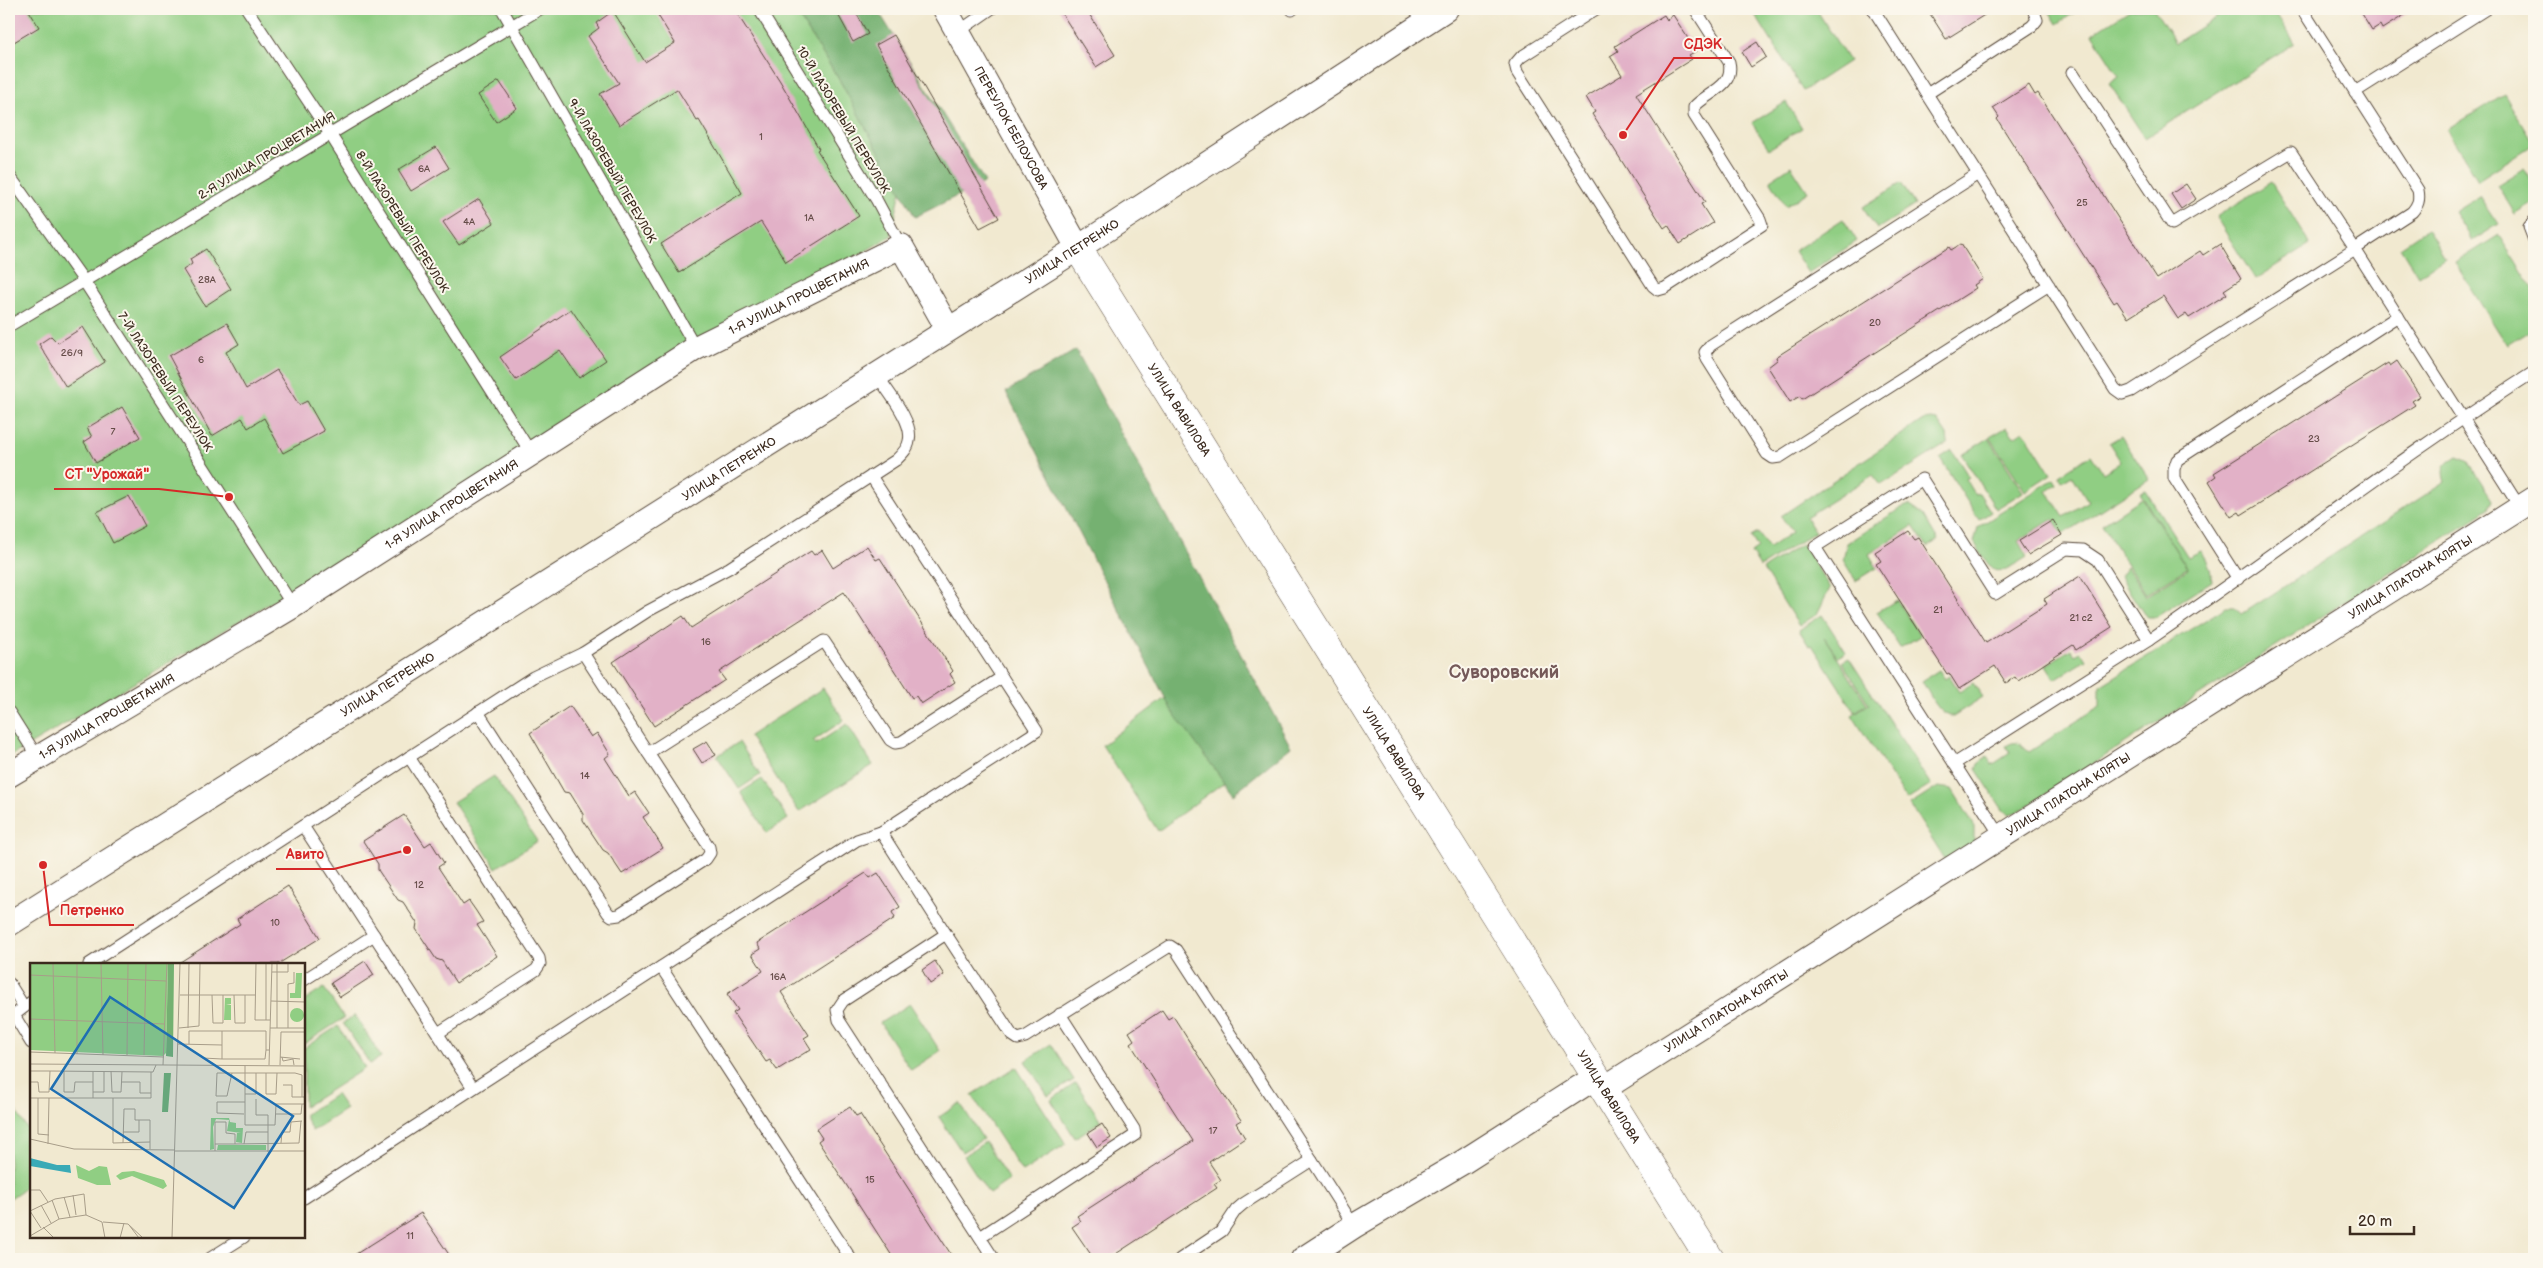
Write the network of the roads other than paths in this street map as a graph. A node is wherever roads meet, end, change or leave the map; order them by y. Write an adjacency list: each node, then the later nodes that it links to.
1 (248, 9): 20 (lane, 8-Й ЛАЗОРЕВЫЙ ПЕРЕУЛОК)
2 (502, 9): 15 (lane, 9-Й ЛАЗОРЕВЫЙ ПЕРЕУЛОК)
3 (540, 9): 15 (lane, 2-Я УЛИЦА ПРОЦВЕТАНИЯ)
4 (759, 9): 25 (lane, 10-Й ЛАЗОРЕВЫЙ ПЕРЕУЛОК)
5 (945, 9): 16 (street, ПЕРЕУЛОК БЕЛОУСОВА)
6 (991, 9): 16 (lane)
7 (1446, 9): 14 (street, УЛИЦА ПЕТРЕНКО)
8 (1596, 9): 9 (lane)
9 (1695, 9)
10 (1873, 9): 19 (lane)
11 (2032, 9): 19 (lane)
12 (2302, 9): 18 (lane)
13 (2486, 9): 18 (lane)
14 (1419, 16): 26 (street, УЛИЦА ПЕТРЕНКО)
15 (513, 25): 20 (lane, 2-Я УЛИЦА ПРОЦВЕТАНИЯ); 33 (lane, 9-Й ЛАЗОРЕВЫЙ ПЕРЕУЛОК)
16 (958, 32): 26 (street, ПЕРЕУЛОК БЕЛОУСОВА)
17 (2072, 72): 27 (lane)
18 (2355, 92): 27 (lane)
19 (1927, 94): 21 (lane)
20 (330, 134): 28 (lane, 2-Я УЛИЦА ПРОЦВЕТАНИЯ); 37 (lane, 8-Й ЛАЗОРЕВЫЙ ПЕРЕУЛОК)
21 (1978, 174): 29 (lane); 29 (lane)
22 (9, 175): 28 (lane, 7-Й ЛАЗОРЕВЫЙ ПЕРЕУЛОК)
23 (2534, 221): 24 (lane)
24 (2534, 240)
25 (901, 246): 32 (street); 33 (street, 1-Я УЛИЦА ПРОЦВЕТАНИЯ)
26 (1078, 248): 32 (street, УЛИЦА ПЕТРЕНКО); 67 (street, УЛИЦА ВАВИЛОВА)
27 (2355, 249): 29 (lane); 30 (lane)
28 (84, 281): 31 (lane, 2-Я УЛИЦА ПРОЦВЕТАНИЯ); 41 (lane, 7-Й ЛАЗОРЕВЫЙ ПЕРЕУЛОК)
29 (2049, 285)
30 (2398, 316): 36 (lane); 40 (lane)
31 (9, 326)
32 (948, 329): 35 (street, УЛИЦА ПЕТРЕНКО)
33 (696, 348): 37 (street, 1-Я УЛИЦА ПРОЦВЕТАНИЯ)
34 (2534, 372): 36 (lane)
35 (877, 375): 38 (lane); 55 (street, УЛИЦА ПЕТРЕНКО)
36 (2463, 418): 39 (lane); 40 (lane)
37 (531, 452): 41 (street, 1-Я УЛИЦА ПРОЦВЕТАНИЯ)
38 (872, 476): 43 (lane); 44 (lane)
39 (2528, 504): 54 (street, УЛИЦА ПЛАТОНА КЛЯТЫ)
40 (2238, 579): 42 (lane)
41 (293, 606): 48 (street, 1-Я УЛИЦА ПРОЦВЕТАНИЯ)
42 (2149, 640): 50 (lane); 50 (lane)
43 (583, 653): 46 (lane); 47 (lane)
44 (1002, 677): 47 (lane); 53 (lane)
45 (9, 712): 48 (lane)
46 (478, 712): 47 (lane); 49 (lane)
47 (648, 753)
48 (38, 758): 51 (street, 1-Я УЛИЦА ПРОЦВЕТАНИЯ)
49 (409, 758): 52 (lane); 65 (lane)
50 (1954, 764): 54 (lane)
51 (9, 775)
52 (303, 826): 57 (lane); 58 (lane)
53 (880, 832): 56 (lane); 59 (lane)
54 (2002, 838): 67 (street, УЛИЦА ПЛАТОНА КЛЯТЫ)
55 (9, 924)
56 (946, 934): 63 (lane); 72 (lane)
57 (374, 935): 60 (lane); 65 (lane)
58 (91, 963)
59 (661, 967): 68 (lane); 75 (lane)
60 (305, 979)
61 (9, 984): 62 (lane)
62 (28, 1004): 64 (lane)
63 (1060, 1014): 69 (lane); 72 (lane)
64 (11, 1017): 66 (lane)
65 (438, 1033): 68 (lane)
66 (30, 1042)
67 (1600, 1083): 71 (street, УЛИЦА ПЛАТОНА КЛЯТЫ); 79 (street, УЛИЦА ВАВИЛОВА)
68 (474, 1088): 70 (lane)
69 (1312, 1160): 71 (lane); 77 (lane)
70 (305, 1197)
71 (1354, 1226): 78 (street, УЛИЦА ПЛАТОНА КЛЯТЫ)
72 (980, 1237): 76 (lane)
73 (242, 1238): 74 (lane)
74 (210, 1259)
75 (850, 1259)
76 (994, 1259)
77 (1180, 1259)
78 (1303, 1259)
79 (1710, 1259)

